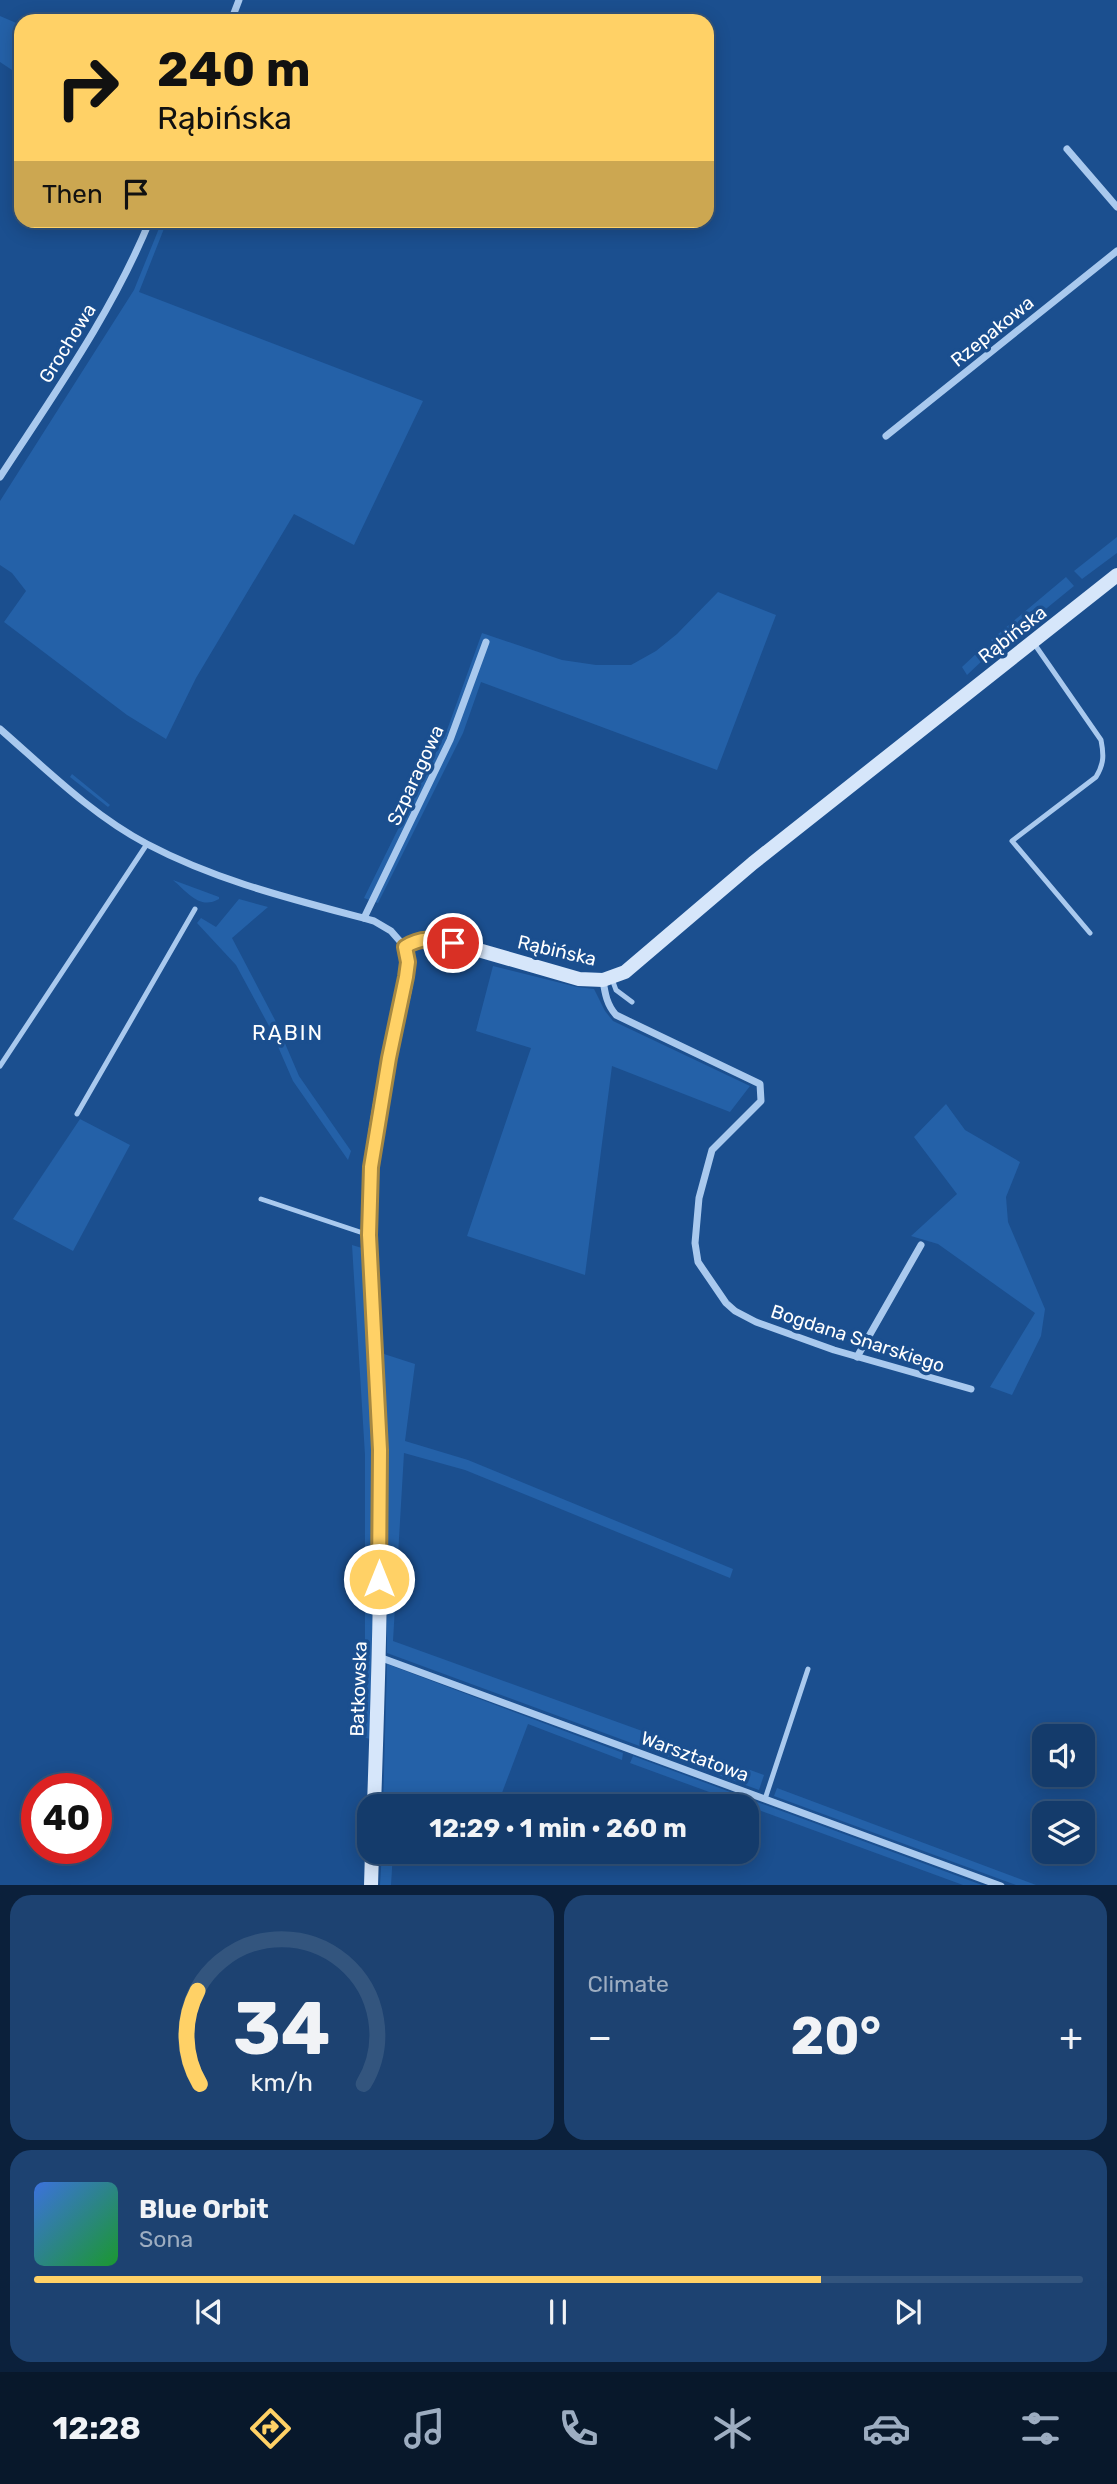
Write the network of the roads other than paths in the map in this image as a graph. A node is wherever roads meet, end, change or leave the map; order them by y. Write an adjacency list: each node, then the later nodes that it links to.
1 (1067, 149): 2 (street)
2 (1117, 207)
3 (146, 228): 6 (street, Grochowa)
4 (1117, 251): 5 (street, Rzepakowa)
5 (886, 436)
6 (0, 477)
7 (1117, 575): 9 (street, Rąbińska)
8 (486, 642): 13 (street, Szparagowa)
9 (1033, 642): 14 (lane); 16 (street, Rąbińska)
10 (0, 729): 11 (street)
11 (146, 844): 13 (street); 18 (lane)
12 (195, 909): 19 (lane)
13 (364, 918): 15 (street)
14 (1090, 933)
15 (405, 947): 16 (street, Rąbińska); 21 (street, Batkowska)
16 (608, 979): 17 (lane); 23 (street, Bogdana Snarskiego)
17 (632, 1002)
18 (0, 1066)
19 (77, 1114)
20 (261, 1199): 21 (lane)
21 (369, 1235): 25 (street, Batkowska)
22 (921, 1245): 23 (street)
23 (857, 1357): 24 (street, Bogdana Snarskiego)
24 (971, 1389)
25 (379, 1657): 27 (street, Batkowska); 28 (street, Warsztatowa)
26 (808, 1669): 28 (lane)
27 (374, 1794)
28 (765, 1799): 31 (street, Warsztatowa)
29 (372, 1864): 30 (street)
30 (371, 1885)
31 (1001, 1885)

